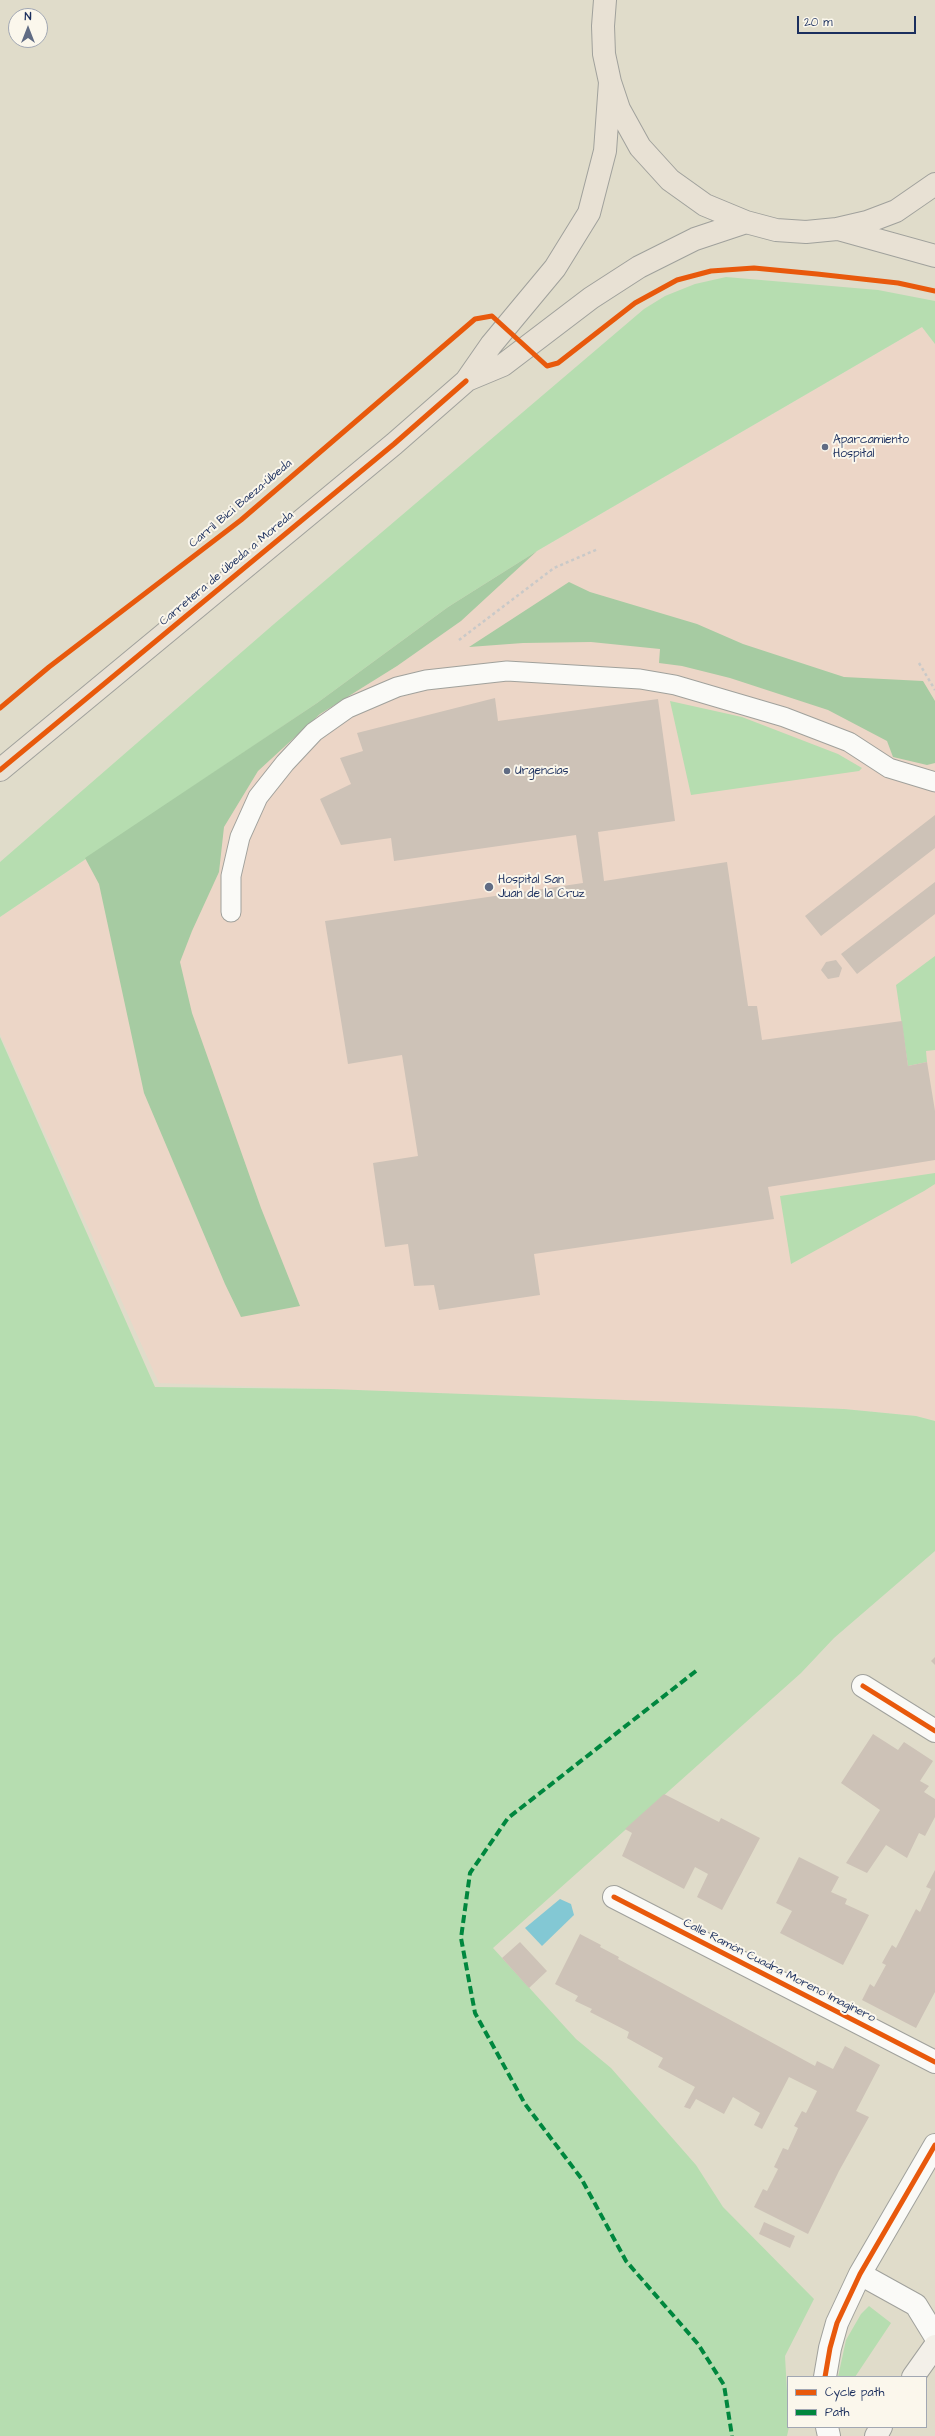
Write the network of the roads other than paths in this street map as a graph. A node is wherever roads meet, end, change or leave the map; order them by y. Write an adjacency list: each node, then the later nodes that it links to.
1 (597, 0): 3 (main road)
2 (605, 0): 3 (main road)
3 (603, 26): 4 (main road)
4 (610, 82): 6 (main road); 9 (main road, Carretera de Úbeda a Moreda)
5 (935, 184): 7 (main road)
6 (746, 222): 7 (main road); 9 (main road, Carretera de Úbeda a Moreda)
7 (837, 229): 8 (main road)
8 (935, 256)
9 (466, 381): 10 (main road, Carretera de Úbeda a Moreda)
10 (0, 770)
11 (935, 782): 12 (lane)
12 (231, 912)
13 (864, 1686): 14 (street)
14 (935, 1731)
15 (614, 1897): 16 (street, Calle Ramón Cuadra Moreno Imaginero)
16 (935, 2062)
17 (935, 2145): 18 (street)
18 (860, 2274): 19 (street); 21 (street)
19 (935, 2336)
20 (935, 2346): 22 (street)
21 (825, 2376)
22 (914, 2376)

